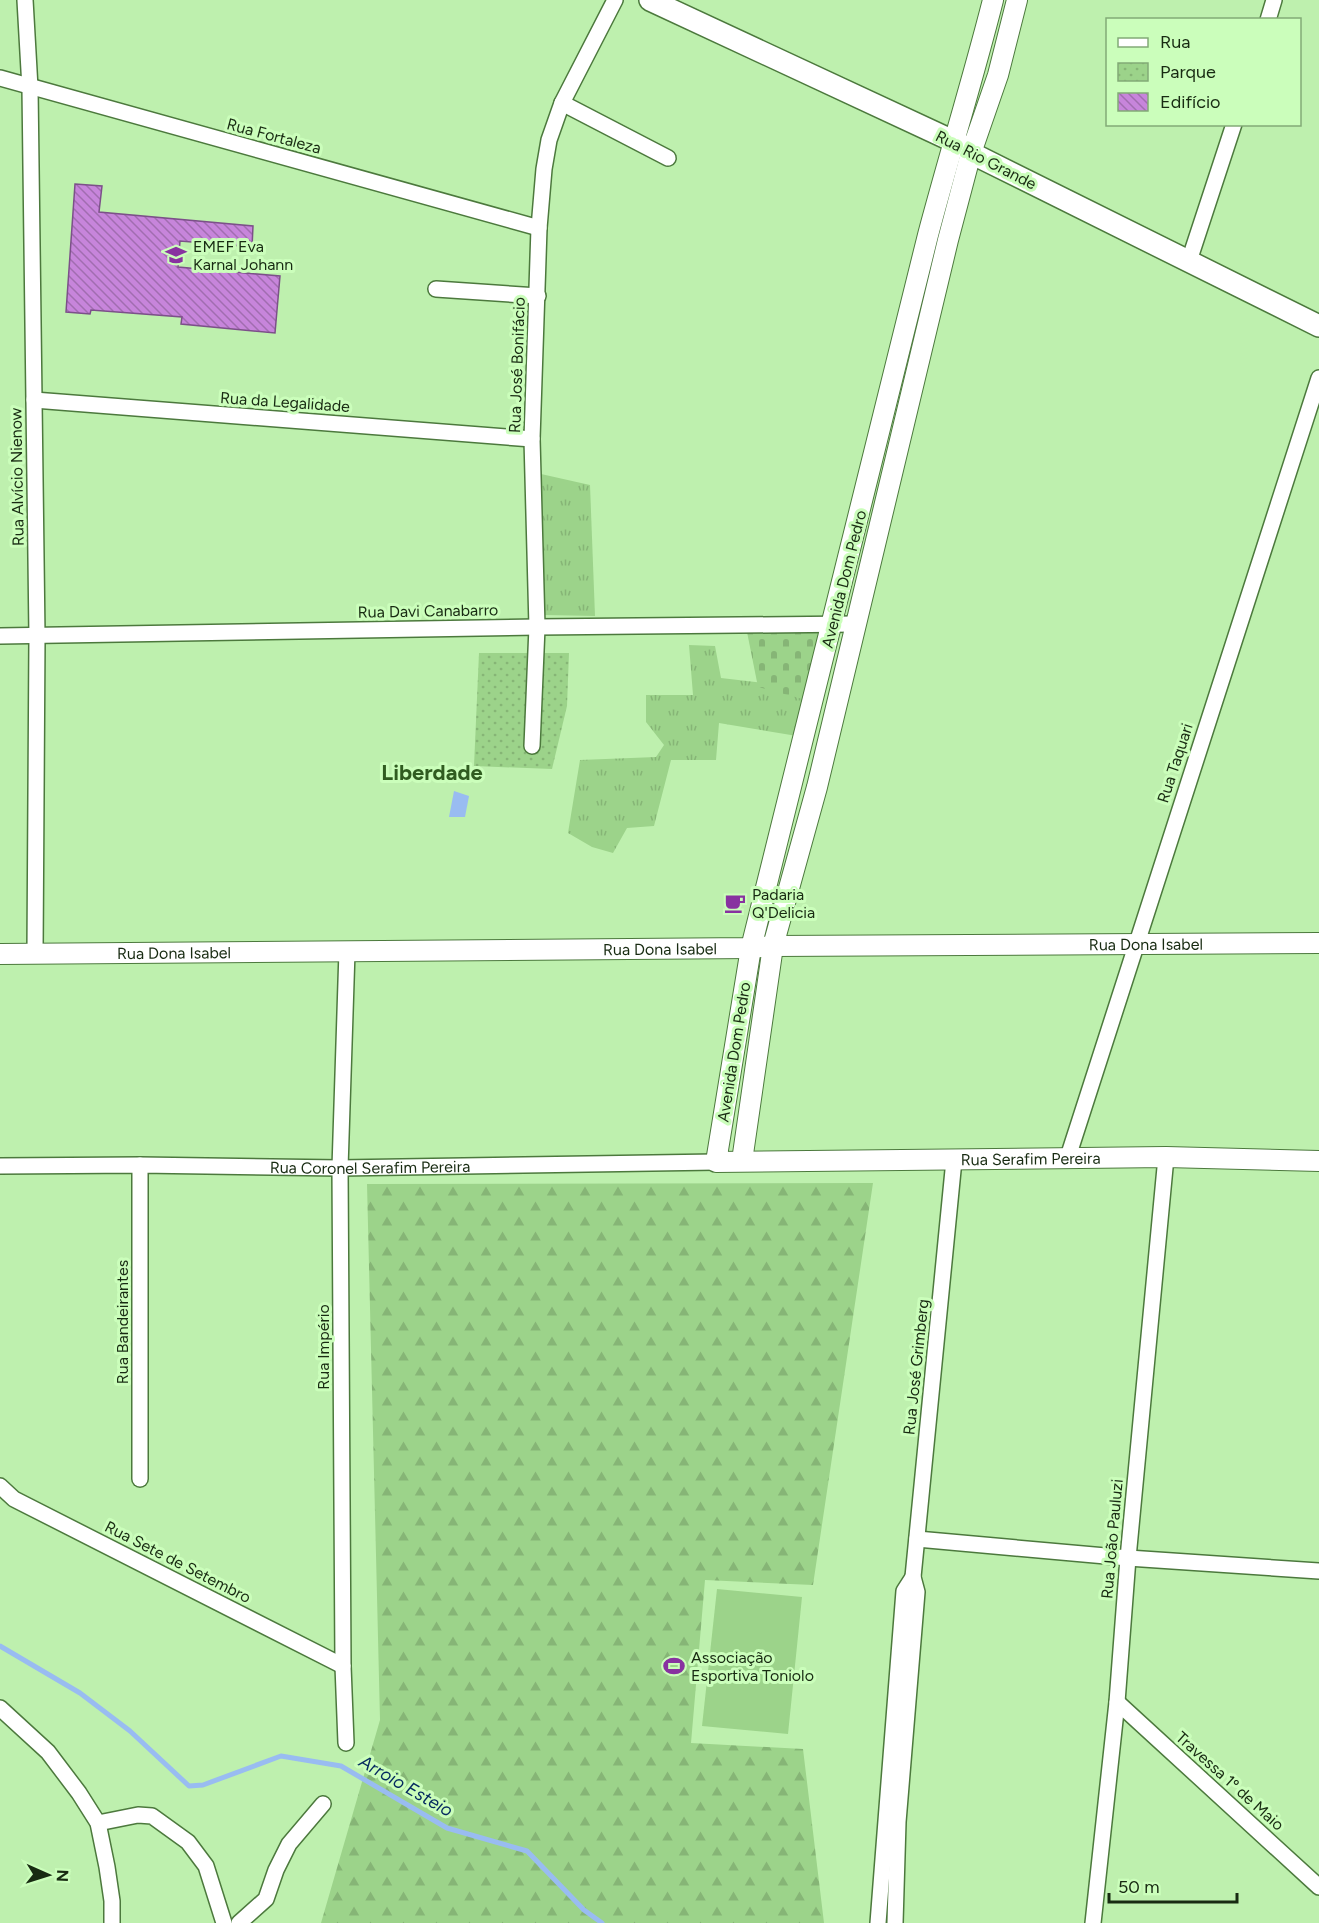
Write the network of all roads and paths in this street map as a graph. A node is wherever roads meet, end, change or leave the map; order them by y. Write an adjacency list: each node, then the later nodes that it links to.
1 (25, 0): 11 (street, Rua Alvício Nienow)
2 (615, 0): 12 (street, Rua José Bonifácio)
3 (650, 0): 14 (main road, Rua Rio Grande)
4 (993, 0): 8 (street, Avenida Dom Pedro)
5 (1017, 0): 9 (street, Avenida Dom Pedro)
6 (1274, 0): 7 (street)
7 (1269, 18)
8 (976, 69): 9 (street); 14 (street, Avenida Dom Pedro)
9 (998, 75): 15 (street, Avenida Dom Pedro)
10 (0, 78): 11 (street, Rua Fortaleza)
11 (30, 88): 17 (street, Rua Fortaleza); 28 (street, Rua Alvício Nienow)
12 (562, 104): 16 (street); 17 (street, Rua José Bonifácio)
13 (1233, 126): 20 (street)
14 (952, 142): 15 (main road, Rua Rio Grande); 18 (street, Avenida Dom Pedro)
15 (971, 153): 19 (street, Avenida Dom Pedro); 20 (main road, Rua Rio Grande)
16 (668, 158)
17 (539, 228): 22 (street, Rua José Bonifácio)
18 (928, 235): 19 (street); 23 (street, Avenida Dom Pedro)
19 (948, 240): 24 (street, Avenida Dom Pedro)
20 (1189, 261): 25 (main road, Rua Rio Grande)
21 (436, 289): 22 (street)
22 (538, 296): 30 (street, Rua José Bonifácio)
23 (909, 315): 24 (street); 27 (street, Avenida Dom Pedro)
24 (930, 320): 29 (street, Avenida Dom Pedro)
25 (1319, 326)
26 (1319, 378): 47 (street, Rua Taquari)
27 (890, 398): 29 (street); 31 (street, Avenida Dom Pedro)
28 (34, 400): 30 (street, Rua da Legalidade); 39 (street, Rua Alvício Nienow)
29 (909, 404): 32 (street, Avenida Dom Pedro)
30 (532, 439): 37 (street, Rua José Bonifácio)
31 (869, 478): 32 (street); 33 (street, Avenida Dom Pedro)
32 (891, 482): 34 (street, Avenida Dom Pedro)
33 (849, 560): 34 (street); 35 (street, Avenida Dom Pedro)
34 (871, 563): 36 (street, Avenida Dom Pedro)
35 (833, 623): 36 (street, Rua Davi Canabarro); 37 (street, Rua Davi Canabarro); 40 (street, Avenida Dom Pedro)
36 (857, 624): 41 (street, Avenida Dom Pedro)
37 (537, 627): 39 (street, Rua Davi Canabarro); 42 (street, Rua José Bonifácio)
38 (0, 636): 39 (street, Rua Davi Canabarro)
39 (37, 636): 52 (street, Rua Alvício Nienow)
40 (814, 699): 41 (street); 43 (street, Avenida Dom Pedro)
41 (836, 705): 44 (street, Avenida Dom Pedro)
42 (532, 746)
43 (794, 783): 44 (street); 45 (street, Avenida Dom Pedro)
44 (817, 787): 46 (street, Avenida Dom Pedro)
45 (773, 864): 46 (street); 50 (street, Avenida Dom Pedro)
46 (795, 869): 49 (street, Avenida Dom Pedro)
47 (1136, 943): 48 (street, Rua Dona Isabel); 49 (street, Rua Dona Isabel); 56 (street, Rua Taquari)
48 (1319, 943)
49 (773, 946): 50 (street, Rua Dona Isabel); 57 (street, Avenida Dom Pedro)
50 (751, 948): 51 (street, Rua Dona Isabel); 59 (street, Avenida Dom Pedro)
51 (347, 951): 52 (street, Rua Dona Isabel); 62 (street, Rua Império)
52 (35, 953): 53 (street, Rua Dona Isabel)
53 (0, 954)
54 (1166, 1157): 56 (street, Rua Serafim Pereira); 58 (street, Rua Serafim Pereira); 66 (street, Rua João Pauluzi)
55 (954, 1160): 56 (street, Rua Serafim Pereira); 57 (street, Rua Serafim Pereira); 65 (street, Rua José Grimberg)
56 (1067, 1160)
57 (742, 1161): 59 (street, Rua Coronel Serafim Pereira)
58 (1319, 1161)
59 (716, 1162): 62 (street, Rua Coronel Serafim Pereira)
60 (140, 1165): 61 (street, Rua Coronel Serafim Pereira); 62 (street, Rua Coronel Serafim Pereira); 63 (street, Rua Bandeirantes)
61 (0, 1166)
62 (340, 1168): 69 (street, Rua Império)
63 (140, 1479)
64 (0, 1486): 69 (street, Rua Sete de Setembro)
65 (916, 1539): 66 (street); 68 (street, Rua José Grimberg)
66 (1128, 1558): 67 (street); 70 (street, Rua João Pauluzi)
67 (1319, 1571)
68 (914, 1577): 79 (street, Rua José Grimberg); 80 (street, Rua José Grimberg)
69 (343, 1666): 72 (street, Rua Império)
70 (1117, 1702): 75 (street, Travessa 1º de Maio); 82 (street, Rua João Pauluzi)
71 (0, 1708): 74 (street)
72 (346, 1743)
73 (322, 1804): 78 (street)
74 (98, 1823): 76 (street); 77 (street)
75 (1319, 1887)
76 (112, 1923)
77 (224, 1923)
78 (239, 1923)
79 (878, 1923): 80 (street)
80 (895, 1923): 81 (street)
81 (900, 1923)
82 (1093, 1923)

